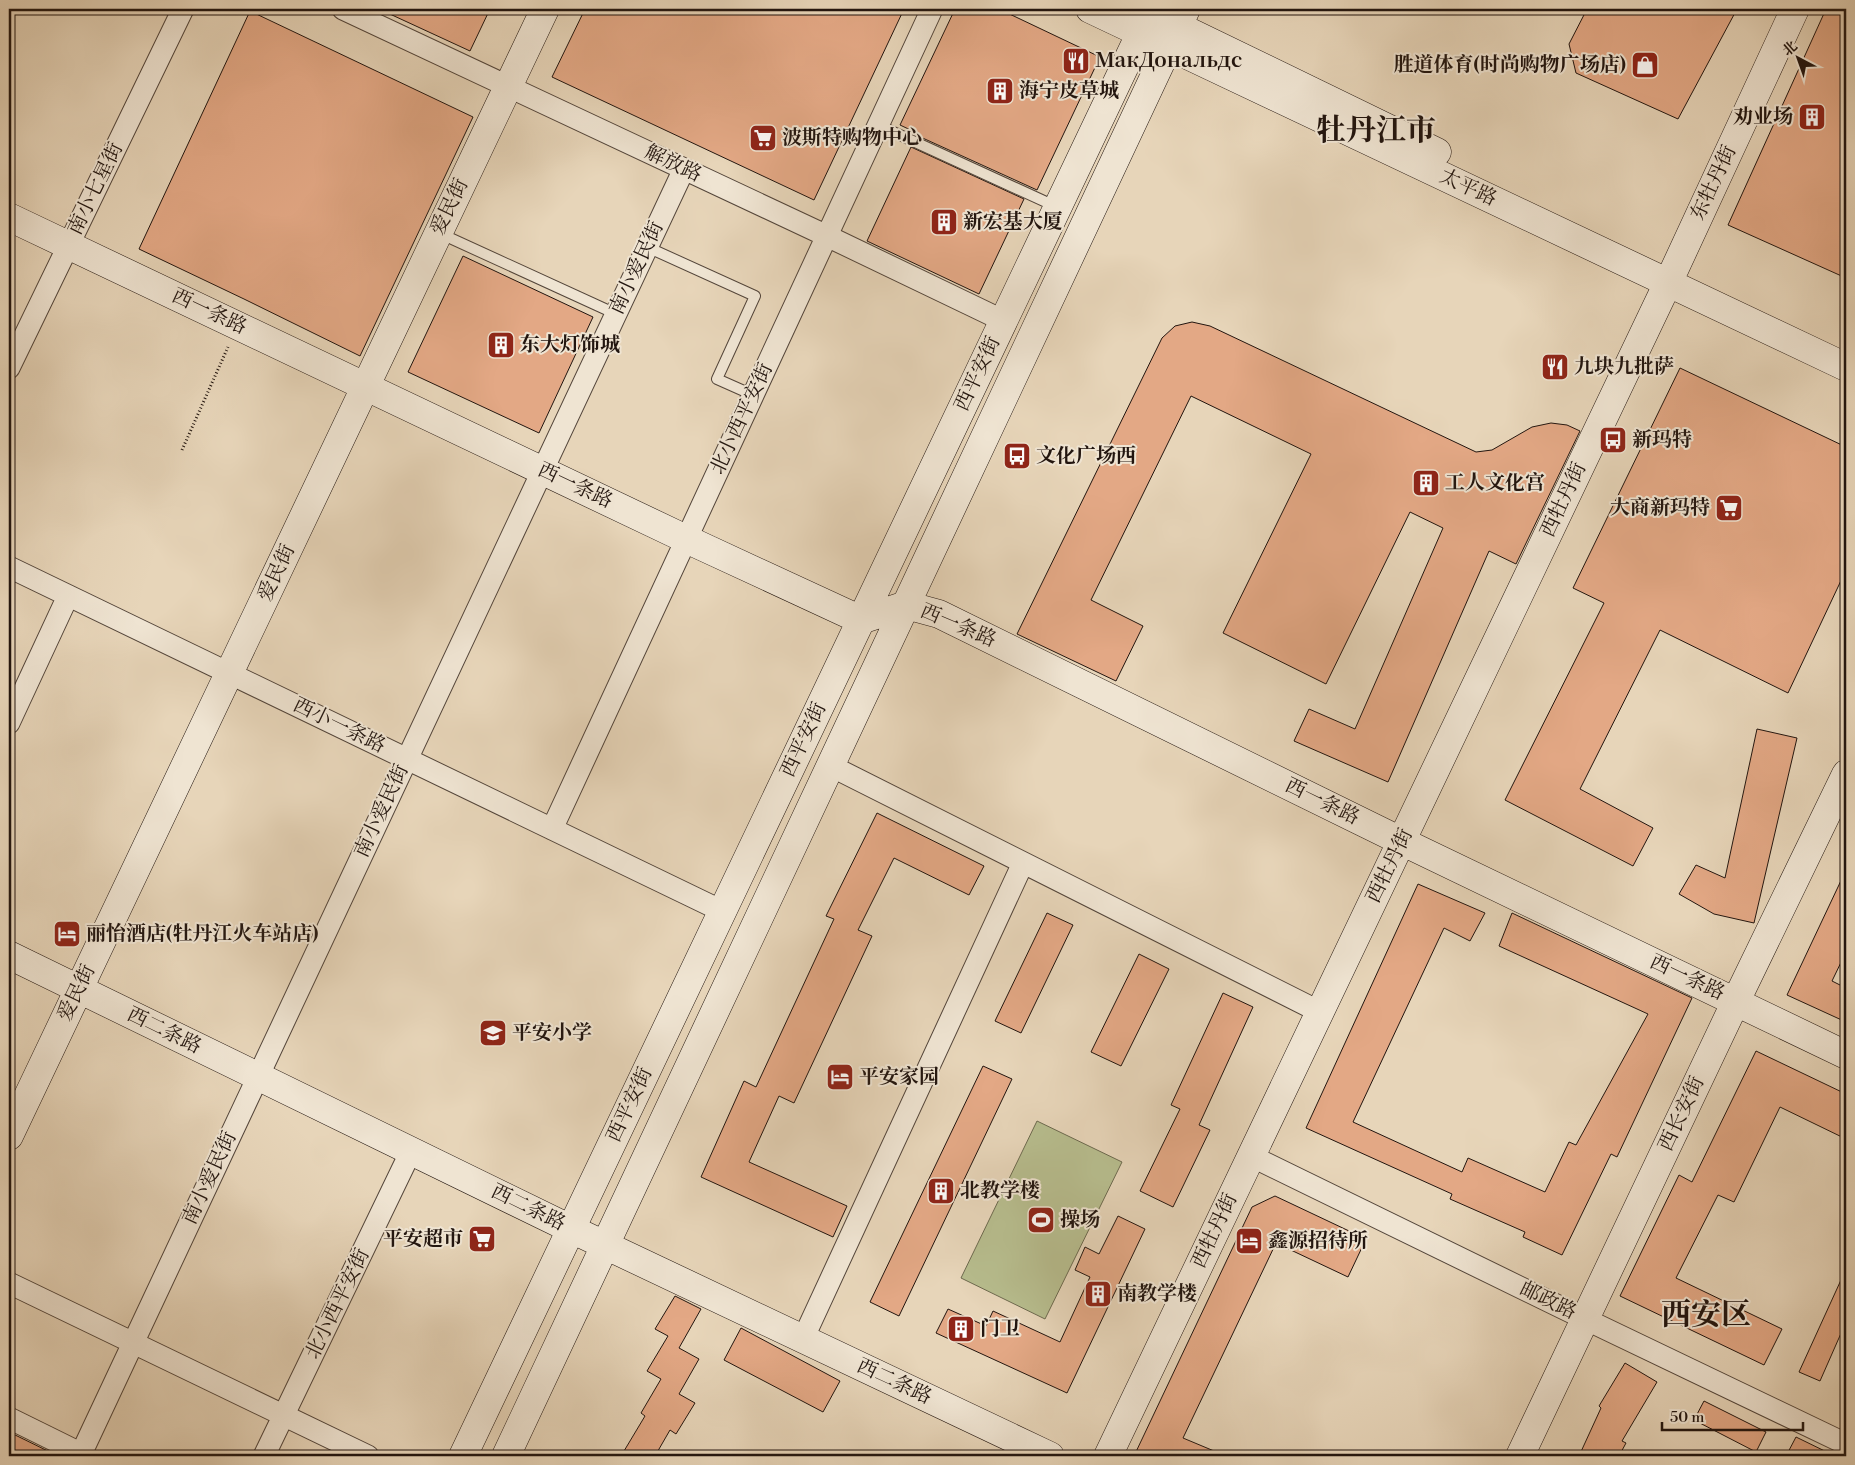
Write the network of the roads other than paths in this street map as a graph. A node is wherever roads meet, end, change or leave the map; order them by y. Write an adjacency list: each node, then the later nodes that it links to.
1 (183, 9): 16 (street, 南小七星街)
2 (343, 9): 9 (street, 解放路)
3 (544, 9): 9 (main road, 爱民街)
4 (932, 9): 10 (street, 北小西平安街)
5 (1090, 9): 7 (main road, 太平路)
6 (1794, 9): 18 (main road, 东牡丹街)
7 (1146, 17): 8 (main road, 太平路); 12 (main road, 西平安街)
8 (1178, 27): 18 (main road, 太平路); 30 (main road, 西平安街)
9 (508, 86): 11 (street, 解放路); 14 (main road, 爱民街)
10 (878, 125): 12 (lane); 15 (street, 北小西平安街)
11 (684, 169): 15 (street, 解放路); 17 (street, 南小爱民街)
12 (1057, 207): 20 (main road, 西平安街)
13 (9, 217): 16 (main road, 西一条路)
14 (438, 232): 19 (lane); 24 (main road, 爱民街)
15 (827, 236): 20 (street, 解放路); 25 (street, 北小西平安街)
16 (68, 245): 23 (street, 南小七星街); 24 (main road, 西一条路)
17 (647, 247): 19 (street, 南小爱民街); 25 (lane)
18 (1671, 275): 21 (main road, 太平路); 22 (main road, 太平路); 38 (main road, 西牡丹街)
19 (616, 314): 26 (street, 南小爱民街)
20 (1004, 320): 31 (main road, 西平安街)
21 (1846, 349)
22 (1846, 367)
23 (9, 368)
24 (366, 387): 26 (main road, 西一条路); 32 (main road, 爱民街)
25 (753, 394): 27 (street, 北小西平安街)
26 (542, 471): 27 (main road, 西一条路); 34 (street, 南小爱民街)
27 (686, 539): 31 (main road, 西一条路); 37 (street, 北小西平安街)
28 (9, 567): 29 (street, 西小一条路)
29 (68, 596): 32 (street, 西小一条路); 33 (street)
30 (906, 605): 31 (main road, 西一条路); 35 (main road, 西平安街); 38 (main road, 西一条路)
31 (861, 620): 40 (main road, 西平安街)
32 (230, 673): 34 (street, 西小一条路); 42 (main road, 爱民街)
33 (9, 722)
34 (407, 759): 37 (street, 西小一条路); 46 (street, 南小爱民街)
35 (831, 766): 39 (street); 51 (main road, 西平安街)
36 (1846, 774): 43 (main road, 西长安街)
37 (552, 829): 40 (street, 西小一条路)
38 (1401, 841): 43 (main road, 西一条路); 44 (main road, 西牡丹街)
39 (1023, 863): 44 (street); 54 (street)
40 (722, 911): 50 (main road, 西平安街)
41 (9, 955): 42 (main road, 西二条路)
42 (80, 989): 46 (main road, 西二条路); 47 (main road, 爱民街)
43 (1736, 1001): 45 (main road, 西一条路); 53 (main road, 西长安街)
44 (1320, 1012): 49 (main road, 西牡丹街)
45 (1846, 1055)
46 (258, 1076): 48 (main road, 西二条路); 55 (street, 南小爱民街)
47 (9, 1136)
48 (411, 1151): 50 (main road, 西二条路); 56 (street, 北小西平安街)
49 (1251, 1156): 53 (street, 邮政路); 65 (main road, 西牡丹街)
50 (571, 1228): 51 (main road, 西二条路); 62 (main road, 西平安街)
51 (606, 1245): 54 (main road, 西二条路); 63 (main road, 西平安街)
52 (9, 1284): 55 (street)
53 (1585, 1319): 58 (street, 邮政路); 66 (main road, 西长安街)
54 (803, 1339): 64 (main road, 西二条路)
55 (133, 1343): 56 (street); 59 (street, 南小爱民街)
56 (284, 1416): 60 (street, 北小西平安街); 61 (street)
57 (9, 1418): 59 (street)
58 (1846, 1444)
59 (83, 1455)
60 (264, 1456)
61 (368, 1456)
62 (463, 1456)
63 (506, 1456)
64 (1050, 1456)
65 (1108, 1456)
66 (1520, 1456)

